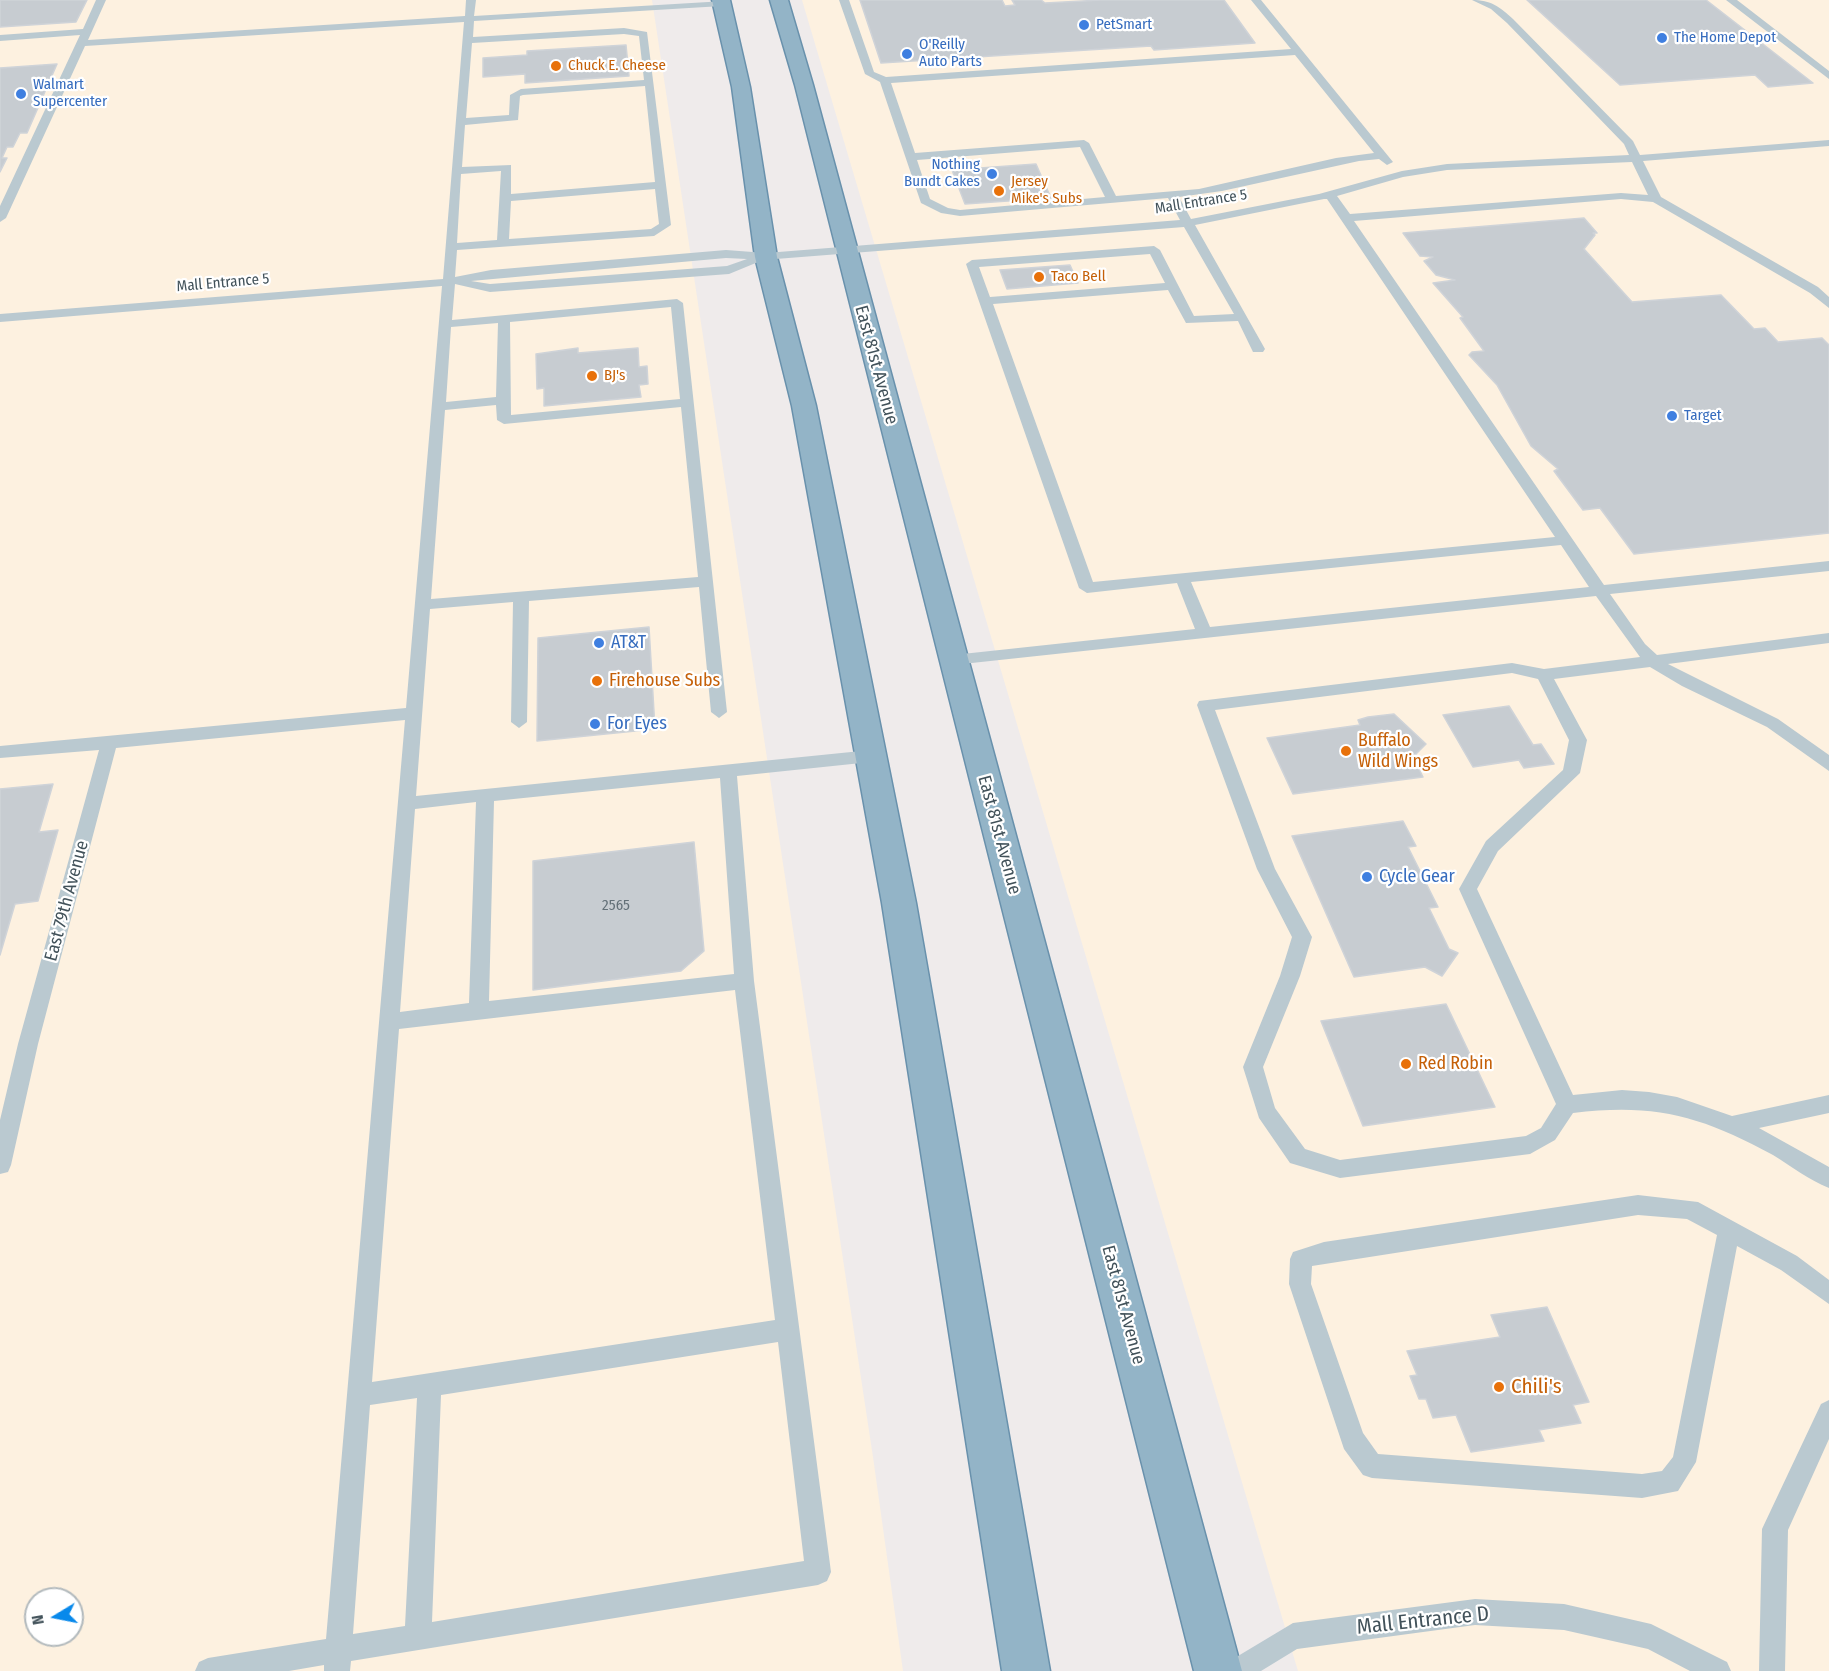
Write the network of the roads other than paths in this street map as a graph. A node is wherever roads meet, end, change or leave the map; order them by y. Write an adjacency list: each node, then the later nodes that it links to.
1 (101, 0): 10 (lane)
2 (471, 0): 9 (lane)
3 (779, 0): 36 (highway, East 81st Avenue)
4 (844, 0): 16 (lane)
5 (1257, 0): 14 (lane)
6 (1477, 0): 22 (lane)
7 (1731, 0): 15 (lane)
8 (721, 1): 9 (lane); 37 (highway)
9 (470, 19): 12 (lane); 13 (lane)
10 (87, 32): 11 (lane); 13 (lane)
11 (0, 38)
12 (469, 40): 17 (lane); 18 (lane)
13 (82, 43): 31 (lane)
14 (1297, 52): 16 (lane); 20 (lane)
15 (1829, 76)
16 (885, 80): 21 (lane)
17 (649, 83): 18 (lane); 25 (lane)
18 (460, 122): 23 (lane)
19 (1829, 143): 22 (lane, Mall Entrance 5)
20 (1382, 155): 24 (lane); 26 (lane)
21 (911, 157): 29 (lane); 29 (lane)
22 (1638, 158): 24 (lane, Mall Entrance 5); 30 (lane)
23 (456, 171): 28 (lane); 35 (lane)
24 (1396, 175): 27 (lane, Mall Entrance 5)
25 (661, 185): 28 (lane); 34 (lane)
26 (1171, 194): 29 (lane); 33 (lane)
27 (1330, 194): 32 (lane); 33 (lane, Mall Entrance 5)
28 (505, 198): 34 (lane)
29 (1112, 199)
30 (1656, 199): 32 (lane); 41 (lane)
31 (0, 218)
32 (1346, 218): 50 (lane)
33 (1187, 223): 36 (lane, Mall Entrance 5); 42 (lane)
34 (502, 243): 35 (lane)
35 (451, 247): 38 (lane)
36 (845, 250): 37 (lane, Mall Entrance 5); 60 (highway, East 81st Avenue)
37 (766, 257): 38 (lane, Mall Entrance 5); 67 (highway)
38 (448, 282): 43 (lane, Mall Entrance 5); 45 (lane)
39 (1173, 286): 40 (lane); 40 (lane); 42 (lane)
40 (985, 301): 52 (lane)
41 (1829, 304)
42 (1242, 317): 46 (lane)
43 (0, 318)
44 (504, 318): 45 (lane); 47 (lane); 48 (lane)
45 (445, 324): 49 (lane)
46 (1258, 349)
47 (503, 400): 48 (lane); 49 (lane)
48 (688, 402): 53 (lane)
49 (438, 407): 56 (lane)
50 (1567, 540): 52 (lane); 54 (lane)
51 (1829, 566): 54 (lane)
52 (1182, 578): 57 (lane)
53 (706, 581): 55 (lane); 62 (lane)
54 (1602, 591): 57 (lane); 59 (lane)
55 (521, 597): 56 (lane); 64 (lane)
56 (422, 605): 63 (lane)
57 (1205, 633): 60 (lane)
58 (1829, 638): 59 (lane)
59 (1653, 659): 61 (lane); 68 (lane)
60 (953, 660): 90 (highway, East 81st Avenue)
61 (1544, 675): 76 (lane); 76 (lane)
62 (719, 712)
63 (413, 713): 65 (lane); 71 (lane)
64 (519, 722)
65 (109, 743): 66 (lane); 78 (lane, East 79th Avenue)
66 (0, 752)
67 (871, 756): 69 (lane); 89 (highway)
68 (1829, 765)
69 (728, 770): 70 (lane); 72 (lane)
70 (485, 795): 71 (lane); 73 (lane)
71 (407, 803): 74 (lane)
72 (744, 981): 73 (lane); 82 (lane)
73 (479, 1010): 74 (lane)
74 (390, 1022): 84 (lane)
75 (1829, 1104): 77 (lane)
76 (1567, 1105): 77 (lane)
77 (1730, 1125): 79 (lane)
78 (0, 1165)
79 (1829, 1178)
80 (1730, 1231): 80 (lane); 81 (lane)
81 (1829, 1293)
82 (788, 1329): 83 (lane); 86 (lane)
83 (430, 1385): 84 (lane); 86 (lane)
84 (359, 1395): 87 (lane)
85 (1829, 1412): 93 (lane)
86 (418, 1635): 87 (lane)
87 (338, 1660): 88 (lane)
88 (208, 1671)
89 (1026, 1671)
90 (1218, 1671)
91 (1237, 1671): 92 (lane, Mall Entrance D)
92 (1718, 1671)
93 (1772, 1671)

